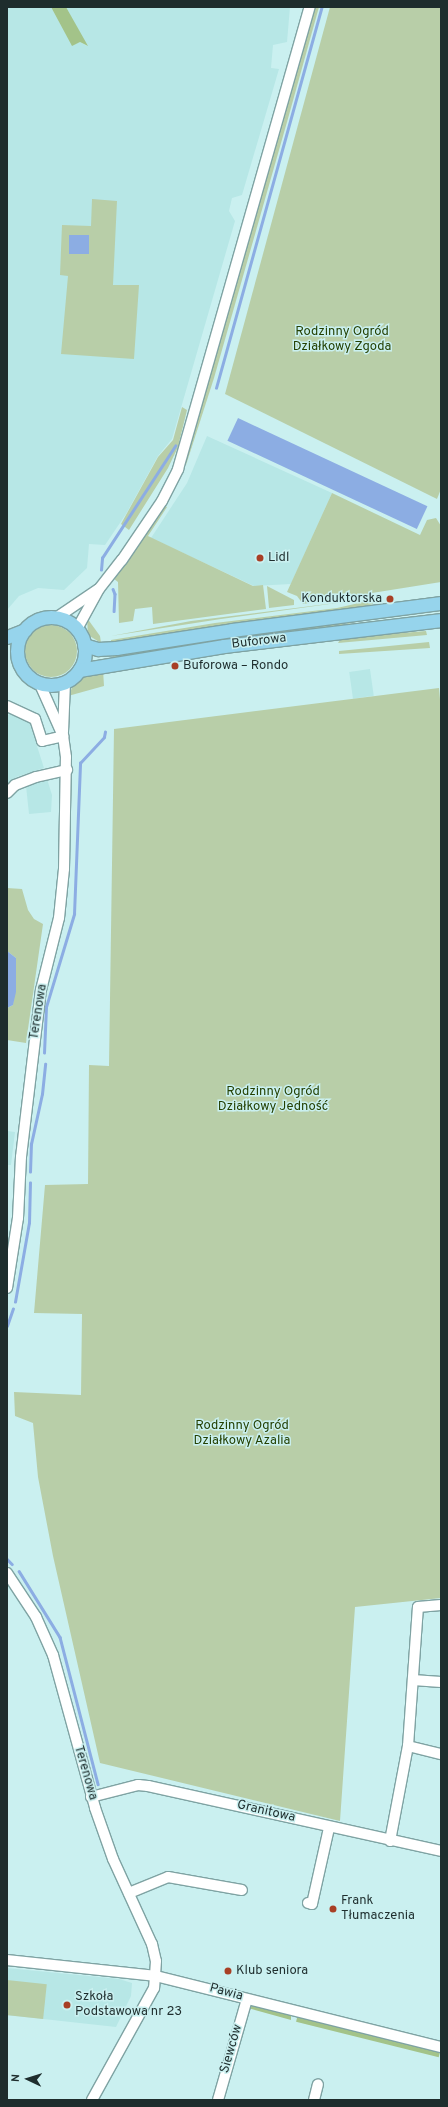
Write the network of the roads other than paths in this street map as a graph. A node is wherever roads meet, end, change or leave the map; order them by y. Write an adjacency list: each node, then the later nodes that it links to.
1 (310, 7): 2 (street)
2 (99, 589): 4 (street); 6 (street)
3 (441, 603): 9 (main road, Buforowa)
4 (56, 618): 6 (main road); 7 (main road)
5 (441, 620): 12 (main road, Buforowa)
6 (77, 629): 9 (main road)
7 (25, 630): 8 (main road); 11 (main road)
8 (7, 637)
9 (84, 645): 12 (main road)
10 (7, 660): 11 (main road)
11 (20, 665): 13 (main road)
12 (79, 670): 14 (main road)
13 (39, 682): 14 (main road); 16 (street, Terenowa)
14 (65, 682): 16 (street, Terenowa)
15 (7, 706): 16 (street)
16 (63, 736): 17 (street, Terenowa)
17 (67, 770): 18 (street); 19 (street, Terenowa)
18 (7, 793)
19 (7, 1288)
20 (7, 1573): 26 (street, Terenowa)
21 (441, 1605): 22 (street)
22 (413, 1680): 23 (street); 24 (street)
23 (441, 1682)
24 (408, 1746): 25 (street); 28 (street)
25 (441, 1754)
26 (91, 1797): 27 (street, Granitowa); 31 (street, Terenowa)
27 (329, 1828): 28 (street, Granitowa); 32 (street)
28 (390, 1841): 29 (street, Granitowa)
29 (441, 1851)
30 (242, 1890): 31 (street)
31 (129, 1893): 34 (street, Terenowa)
32 (308, 1903)
33 (7, 1960): 34 (street, Pawia)
34 (156, 1976): 35 (street, Pawia); 38 (street)
35 (247, 1999): 36 (street, Pawia); 39 (street, Siewców)
36 (441, 2047)
37 (318, 2084): 40 (street)
38 (92, 2100)
39 (218, 2100)
40 (314, 2100)

